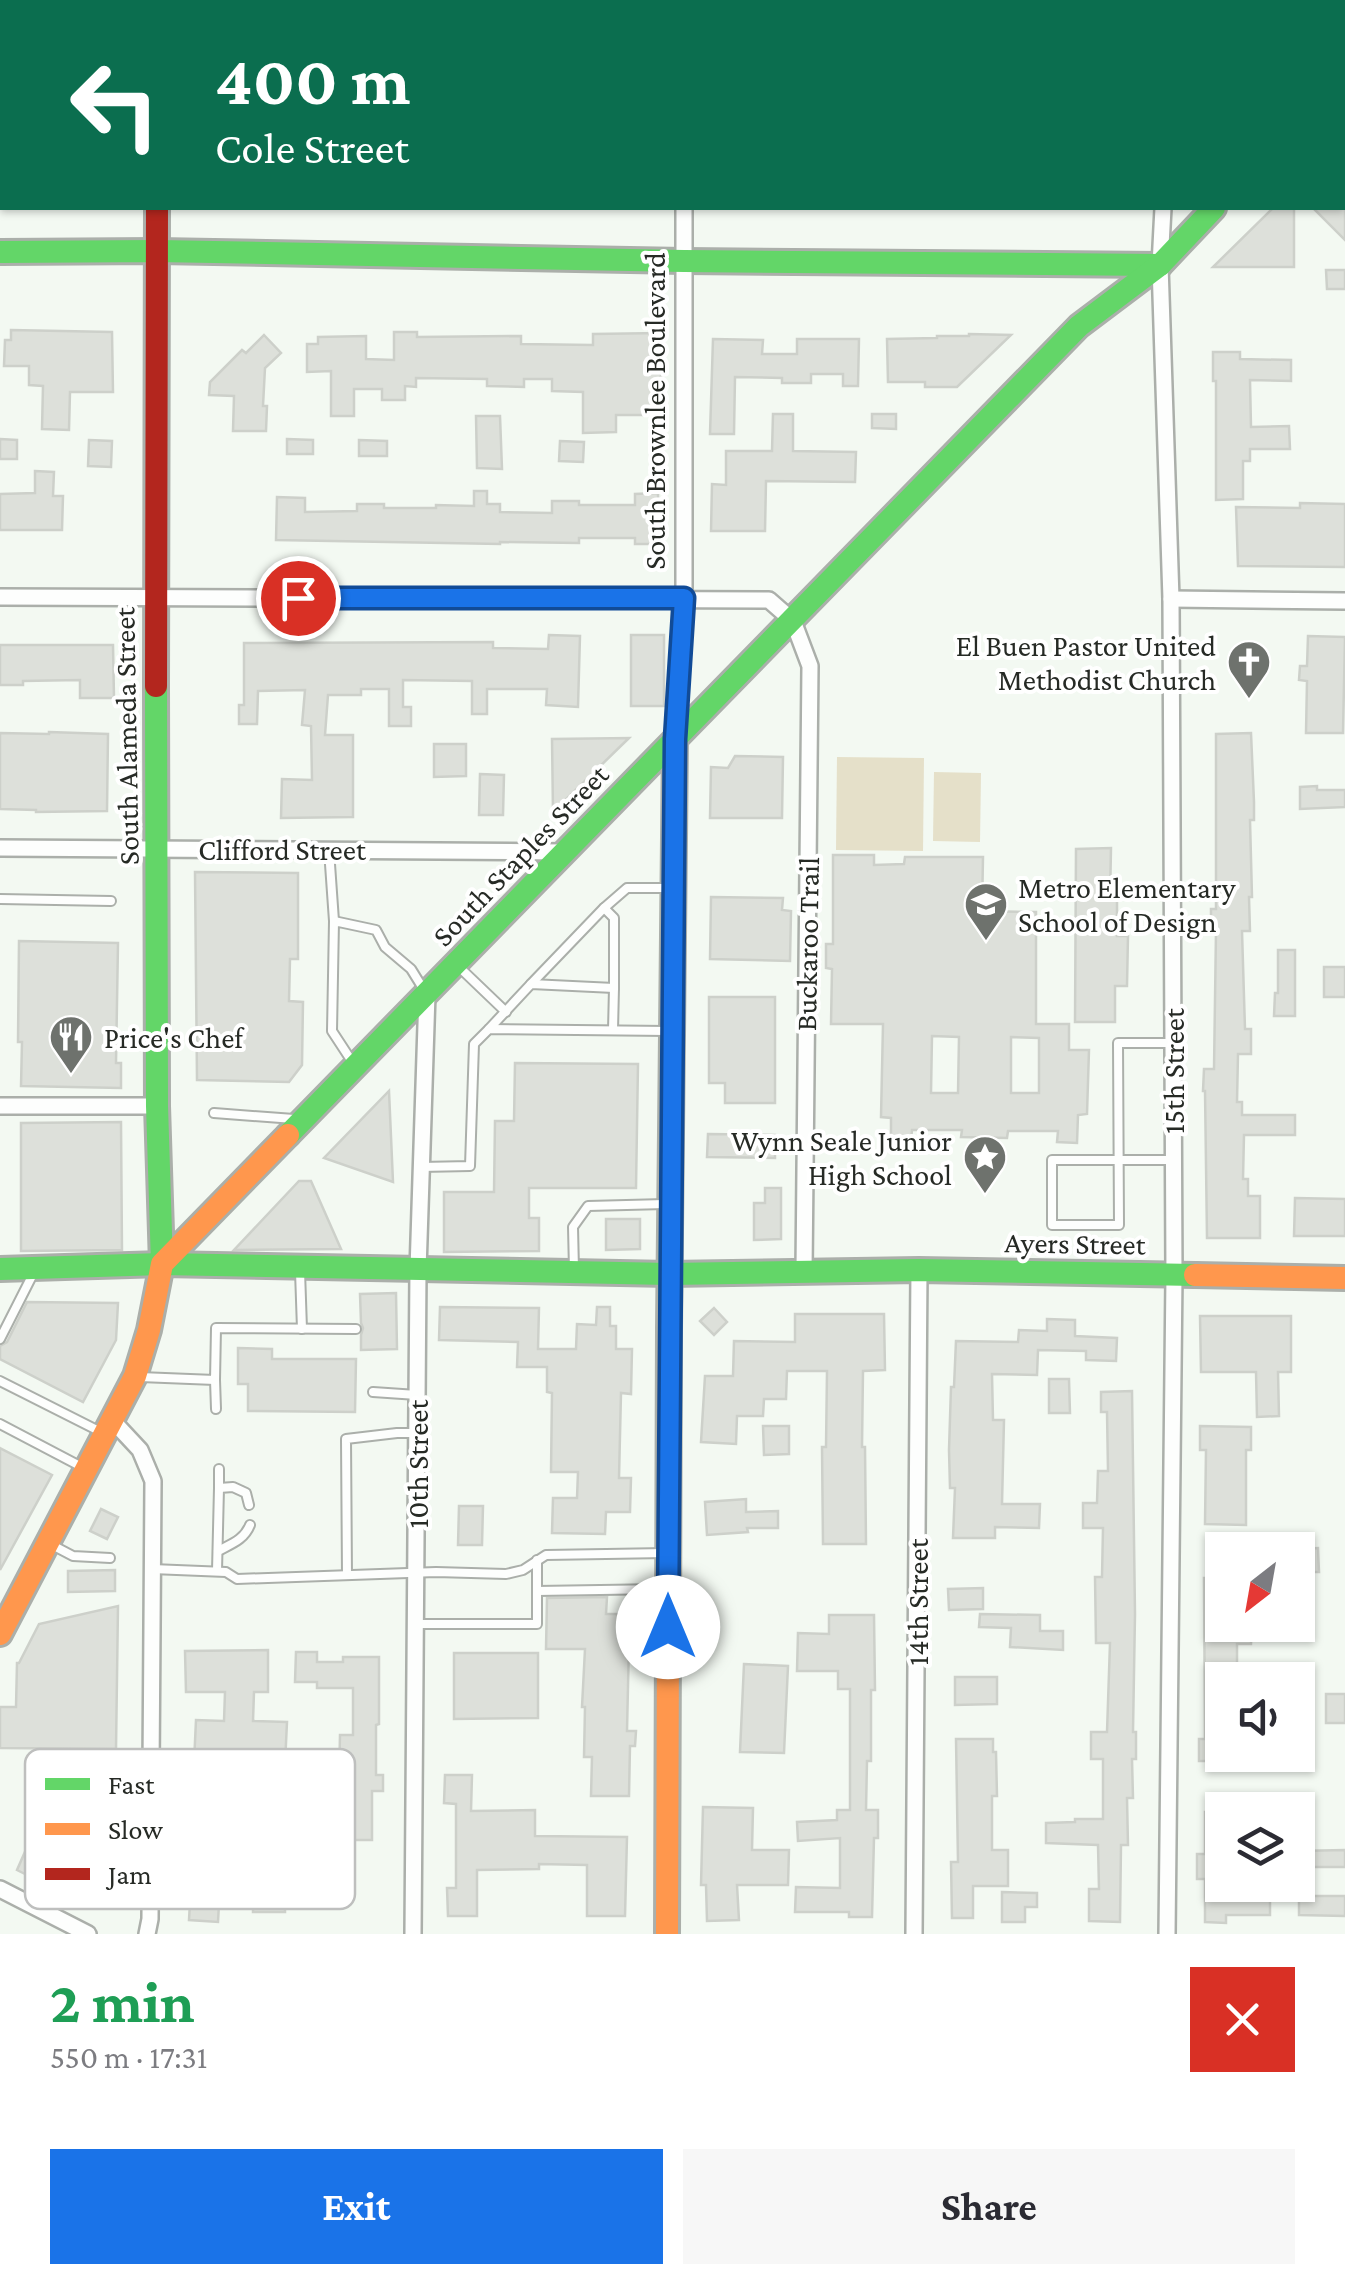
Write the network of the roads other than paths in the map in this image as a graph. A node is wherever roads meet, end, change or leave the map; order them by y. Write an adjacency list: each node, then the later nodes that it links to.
1 (157, 210): 5 (main road, South Alameda Street)
2 (684, 210): 7 (street, South Brownlee Boulevard)
3 (1163, 210): 8 (street, 15th Street)
4 (1212, 210): 8 (main road, South Staples Street)
5 (158, 251): 6 (main road); 7 (main road); 10 (main road, South Alameda Street)
6 (0, 252)
7 (684, 261): 8 (main road); 11 (street, South Brownlee Boulevard)
8 (1160, 265): 12 (street, 15th Street); 14 (main road, South Staples Street)
9 (0, 597): 10 (street)
10 (155, 598): 11 (street); 17 (main road, South Alameda Street)
11 (684, 598): 14 (street); 15 (street, South Brownlee Boulevard)
12 (1171, 600): 13 (street); 33 (street, 15th Street)
13 (1345, 601)
14 (793, 621): 15 (main road, South Staples Street); 48 (street, Buckaroo Trail)
15 (675, 739): 19 (main road, South Staples Street); 20 (main road, South Brownlee Boulevard)
16 (0, 848): 17 (street, Clifford Street)
17 (158, 848): 18 (street, Clifford Street); 36 (main road, South Alameda Street)
18 (329, 850): 19 (street, Clifford Street); 24 (lane)
19 (565, 852): 25 (main road, South Staples Street)
20 (673, 888): 23 (lane); 32 (main road, South Brownlee Boulevard)
21 (0, 899): 22 (lane)
22 (111, 901)
23 (604, 908): 26 (lane); 27 (lane)
24 (334, 921): 28 (lane); 34 (lane)
25 (456, 964): 28 (main road, South Staples Street); 29 (lane)
26 (531, 984): 27 (lane); 29 (lane)
27 (614, 988): 31 (lane)
28 (427, 994): 34 (main road, South Staples Street); 41 (street, 10th Street)
29 (506, 1012): 30 (lane)
30 (489, 1030): 31 (lane); 41 (lane)
31 (613, 1030): 32 (lane)
32 (672, 1031): 42 (main road, South Brownlee Boulevard)
33 (1173, 1044): 39 (street, 15th Street); 40 (lane)
34 (355, 1066): 38 (main road, South Staples Street)
35 (0, 1106): 36 (street)
36 (157, 1106): 43 (main road, South Alameda Street)
37 (214, 1113): 38 (lane)
38 (302, 1119): 43 (main road, South Staples Street)
39 (1174, 1160): 40 (lane); 52 (street, 15th Street)
40 (1119, 1161): 40 (lane)
41 (422, 1167): 47 (street, 10th Street)
42 (670, 1204): 50 (lane); 51 (main road, South Brownlee Boulevard)
43 (162, 1264): 44 (main road, Ayers Street); 45 (main road); 57 (main road)
44 (300, 1267): 47 (main road, Ayers Street); 54 (lane)
45 (36, 1268): 46 (main road); 56 (lane)
46 (0, 1269)
47 (418, 1270): 50 (main road, Ayers Street); 61 (street, 10th Street)
48 (804, 1270): 49 (main road, Ayers Street); 51 (main road, Ayers Street)
49 (919, 1270): 52 (main road, Ayers Street); 93 (street, 14th Street)
50 (574, 1273): 51 (main road, Ayers Street)
51 (669, 1274): 73 (main road, South Brownlee Boulevard)
52 (1174, 1275): 53 (main road, Ayers Street); 94 (street, 15th Street)
53 (1345, 1278)
54 (302, 1329): 55 (lane); 58 (lane)
55 (356, 1330)
56 (0, 1340)
57 (135, 1376): 58 (lane); 64 (main road)
58 (215, 1380): 62 (lane)
59 (0, 1381): 64 (lane)
60 (373, 1392): 61 (lane)
61 (417, 1395): 65 (street, 10th Street)
62 (216, 1408)
63 (0, 1424): 67 (lane)
64 (109, 1427): 67 (main road); 76 (street)
65 (417, 1434): 78 (street, 10th Street); 79 (lane)
66 (218, 1468): 68 (lane)
67 (86, 1469): 71 (main road)
68 (218, 1488): 69 (lane); 72 (lane)
69 (250, 1505)
70 (250, 1525): 72 (lane)
71 (48, 1544): 74 (lane); 83 (main road)
72 (218, 1551): 77 (lane)
73 (668, 1553): 75 (lane); 80 (main road, South Brownlee Boulevard)
74 (110, 1558)
75 (536, 1560): 78 (lane); 81 (lane)
76 (152, 1569): 77 (lane); 84 (street)
77 (217, 1571): 79 (lane)
78 (416, 1574): 79 (lane); 82 (street, 10th Street)
79 (347, 1575)
80 (668, 1589): 81 (lane); 92 (main road, South Brownlee Boulevard)
81 (537, 1591): 82 (lane)
82 (416, 1624): 91 (street, 10th Street)
83 (0, 1634)
84 (151, 1749)
85 (0, 1889): 86 (street)
86 (25, 1902)
87 (39, 1909): 89 (street)
88 (150, 1909): 90 (street)
89 (88, 1934)
90 (147, 1934)
91 (413, 1934)
92 (666, 1934)
93 (914, 1934)
94 (1167, 1934)

